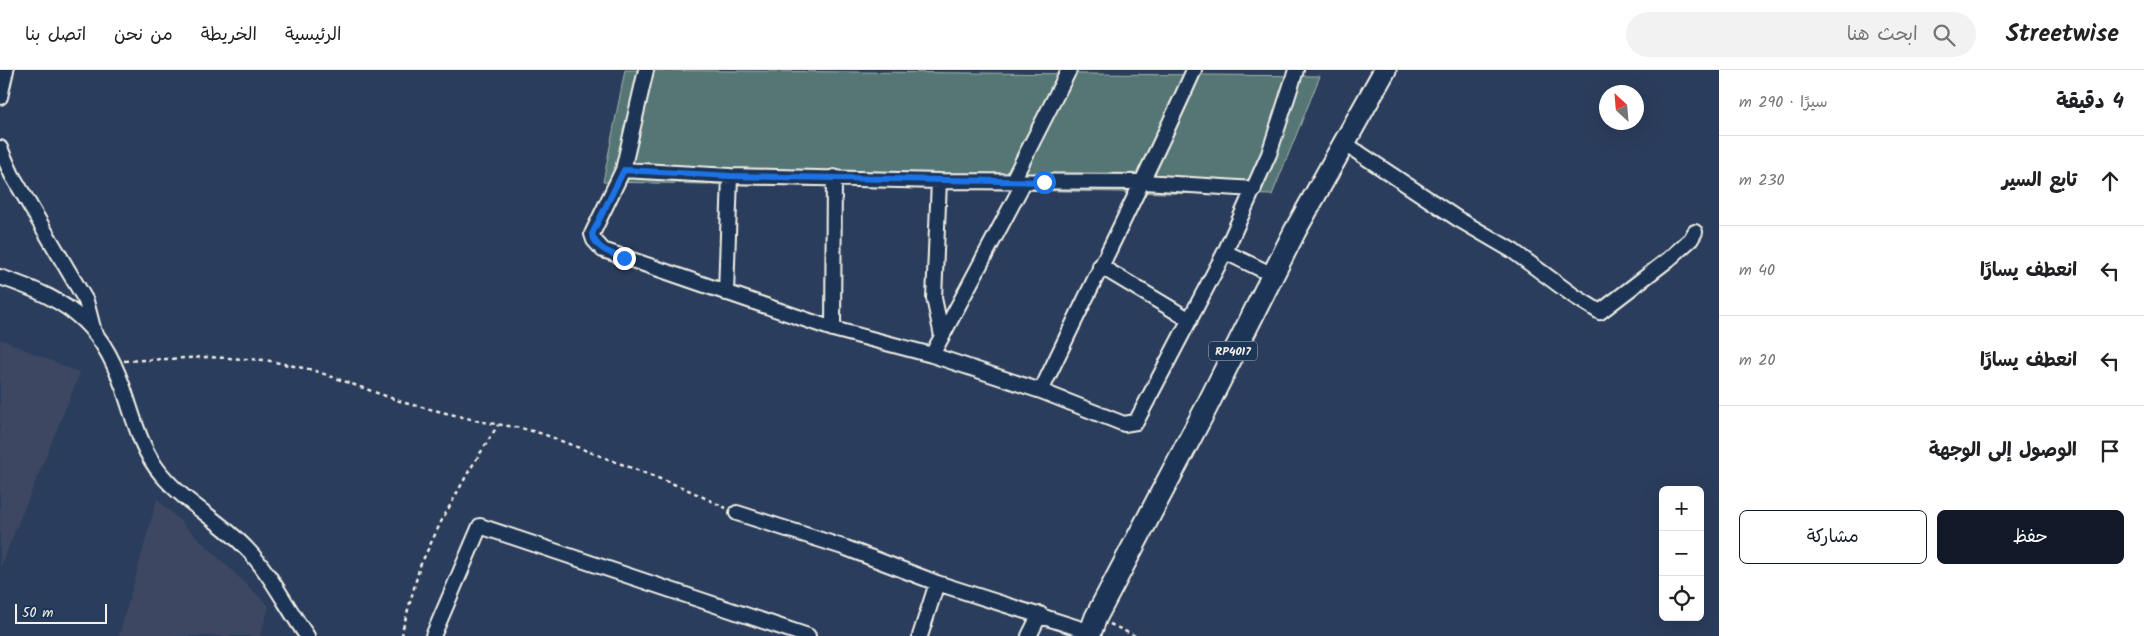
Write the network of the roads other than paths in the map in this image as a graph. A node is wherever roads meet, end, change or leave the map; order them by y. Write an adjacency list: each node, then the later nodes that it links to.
1 (6, 70): 7 (street)
2 (646, 70): 10 (street)
3 (1069, 70): 14 (street)
4 (1194, 70): 15 (street)
5 (1296, 70): 16 (street)
6 (1385, 70): 8 (main road, RP4017)
7 (0, 98)
8 (1344, 144): 17 (street); 20 (main road, RP4017)
9 (0, 148): 24 (street)
10 (624, 170): 11 (street); 22 (street)
11 (730, 176): 12 (street); 22 (street)
12 (834, 177): 13 (street); 25 (street)
13 (939, 181): 14 (street); 26 (street)
14 (1018, 182): 15 (street); 26 (street)
15 (1144, 182): 16 (street); 19 (street)
16 (1254, 189): 18 (street)
17 (1695, 232)
18 (1225, 252): 20 (street); 23 (street)
19 (1100, 266): 23 (street); 28 (street)
20 (1273, 275): 32 (main road, RP4017)
21 (0, 277): 24 (street)
22 (726, 292): 25 (street)
23 (1190, 320): 28 (street)
24 (93, 328): 33 (street)
25 (833, 329): 27 (street)
26 (942, 336): 27 (street)
27 (932, 355): 28 (street)
28 (1041, 390)
29 (737, 512): 30 (street)
30 (937, 583): 31 (street); 36 (street)
31 (1040, 614): 32 (street); 37 (street)
32 (1092, 628)
33 (307, 636)
34 (433, 636): 35 (street)
35 (808, 636)
36 (920, 636)
37 (1030, 636)

